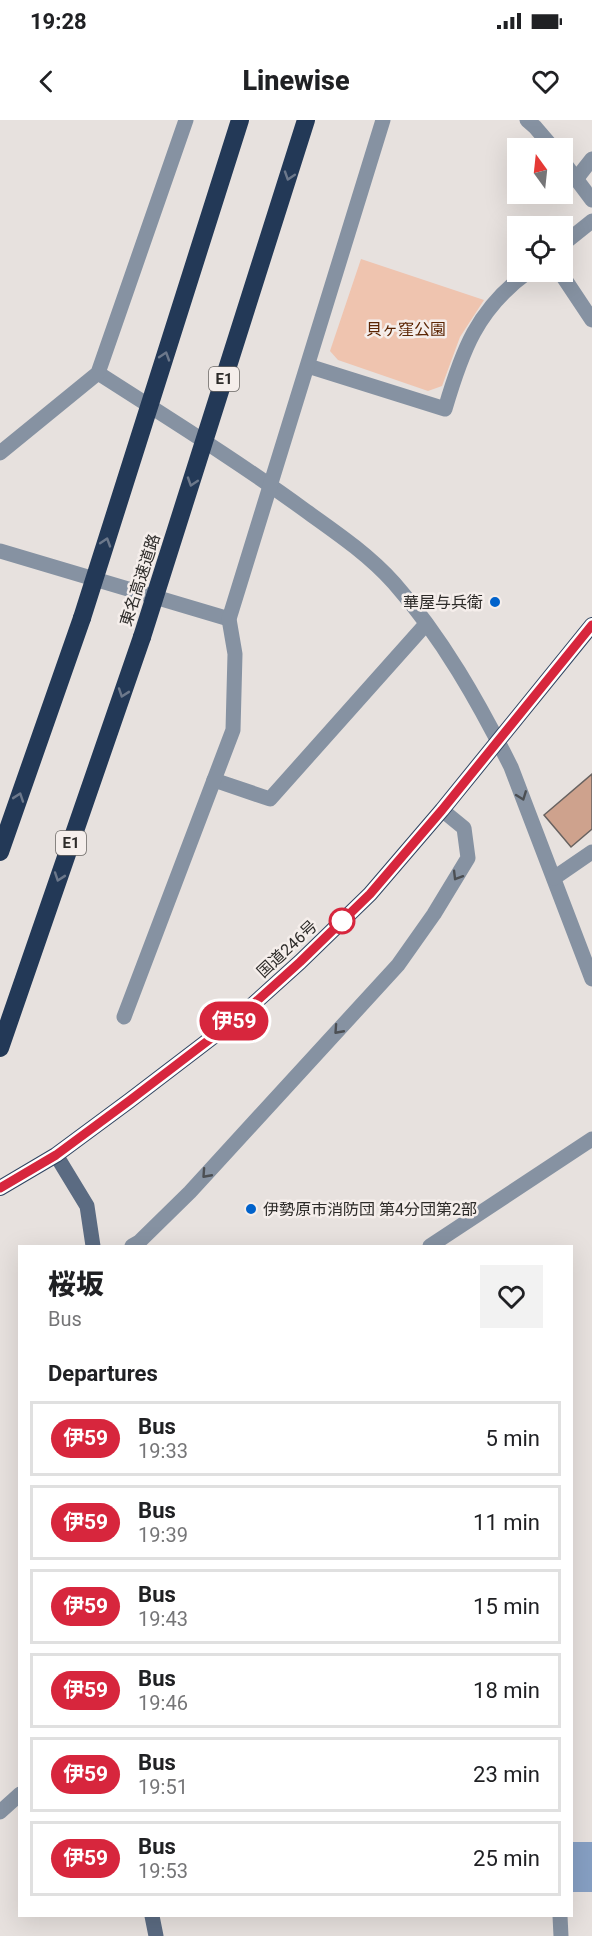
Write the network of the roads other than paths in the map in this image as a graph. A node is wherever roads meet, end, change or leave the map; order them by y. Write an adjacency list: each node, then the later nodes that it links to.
1 (240, 120): 27 (highway, one-way to 1, bridge)
2 (306, 120): 32 (highway, 東名高速道路 / E1, one-way to 32, bridge)
3 (382, 120): 16 (street)
4 (527, 120): 6 (street)
5 (185, 121): 17 (street)
6 (544, 138)
7 (592, 159): 9 (street)
8 (573, 173): 9 (street)
9 (577, 178): 10 (street)
10 (592, 200)
11 (592, 221): 12 (street)
12 (573, 236)
13 (513, 282): 16 (street)
14 (567, 282): 15 (street)
15 (592, 320)
16 (308, 366): 19 (street)
17 (98, 373): 18 (street); 19 (street)
18 (0, 453)
19 (270, 484): 21 (street); 22 (street)
20 (0, 551): 21 (street)
21 (229, 619): 25 (street)
22 (426, 624): 24 (street); 25 (street)
23 (592, 625): 24 (highway, 国道246号)
24 (498, 742): 26 (highway, 国道246号); 29 (street, one-way to 29)
25 (214, 780): 31 (street)
26 (442, 810): 34 (highway, 国道246号); 37 (street, one-way to 37)
27 (0, 852)
28 (592, 852): 29 (street)
29 (554, 878): 30 (street)
30 (592, 979)
31 (123, 1017)
32 (0, 1048)
33 (592, 1139): 38 (street)
34 (56, 1155): 35 (highway, 国道246号); 36 (main road)
35 (0, 1188)
36 (93, 1245)
37 (134, 1245)
38 (432, 1245)
39 (18, 1796): 40 (street)
40 (0, 1812)
41 (152, 1917): 43 (main road)
42 (560, 1917): 44 (street)
43 (156, 1936)
44 (561, 1936)

